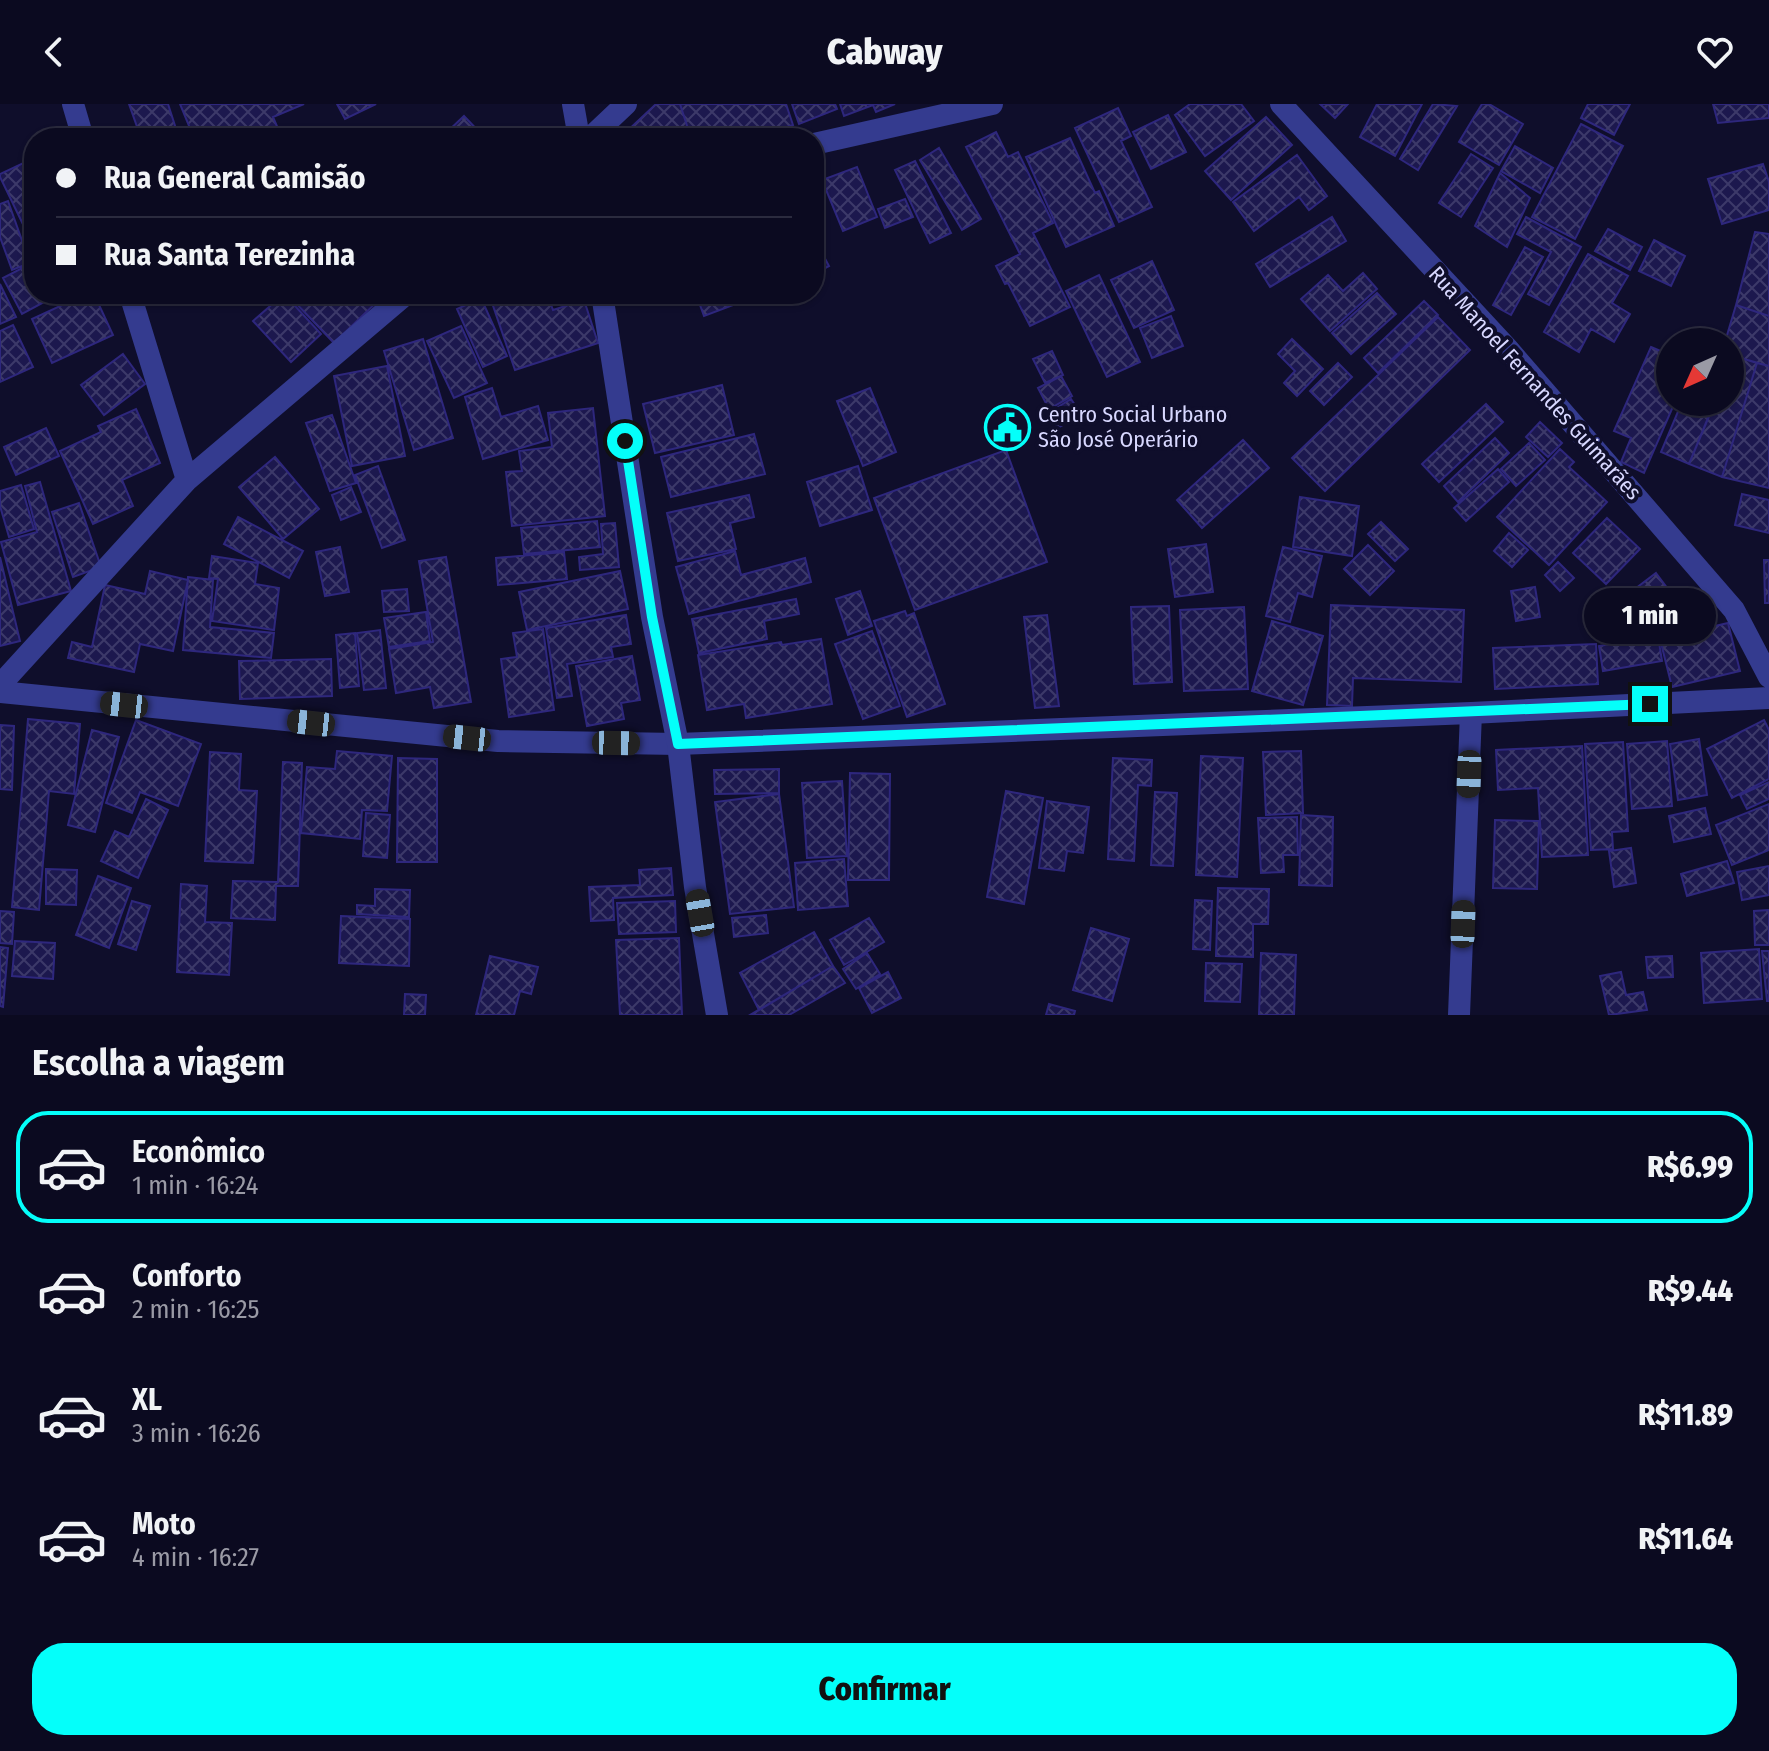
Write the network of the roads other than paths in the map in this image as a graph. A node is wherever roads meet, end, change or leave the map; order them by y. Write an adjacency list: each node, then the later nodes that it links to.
1 (73, 104): 6 (street)
2 (573, 104): 7 (street)
3 (626, 104): 8 (street)
4 (992, 104): 9 (street)
5 (1281, 104): 14 (street, Rua Manoel Fernandes Guimarães)
6 (80, 128)
7 (577, 128)
8 (601, 128)
9 (824, 142)
10 (133, 304): 13 (street)
11 (394, 304): 13 (street)
12 (604, 304): 19 (street)
13 (187, 480): 15 (street)
14 (1769, 677)
15 (0, 685)
16 (0, 692): 19 (street)
17 (1769, 698): 18 (street)
18 (1471, 713): 19 (street); 21 (street)
19 (678, 744): 20 (street)
20 (717, 1015)
21 (1459, 1015)

